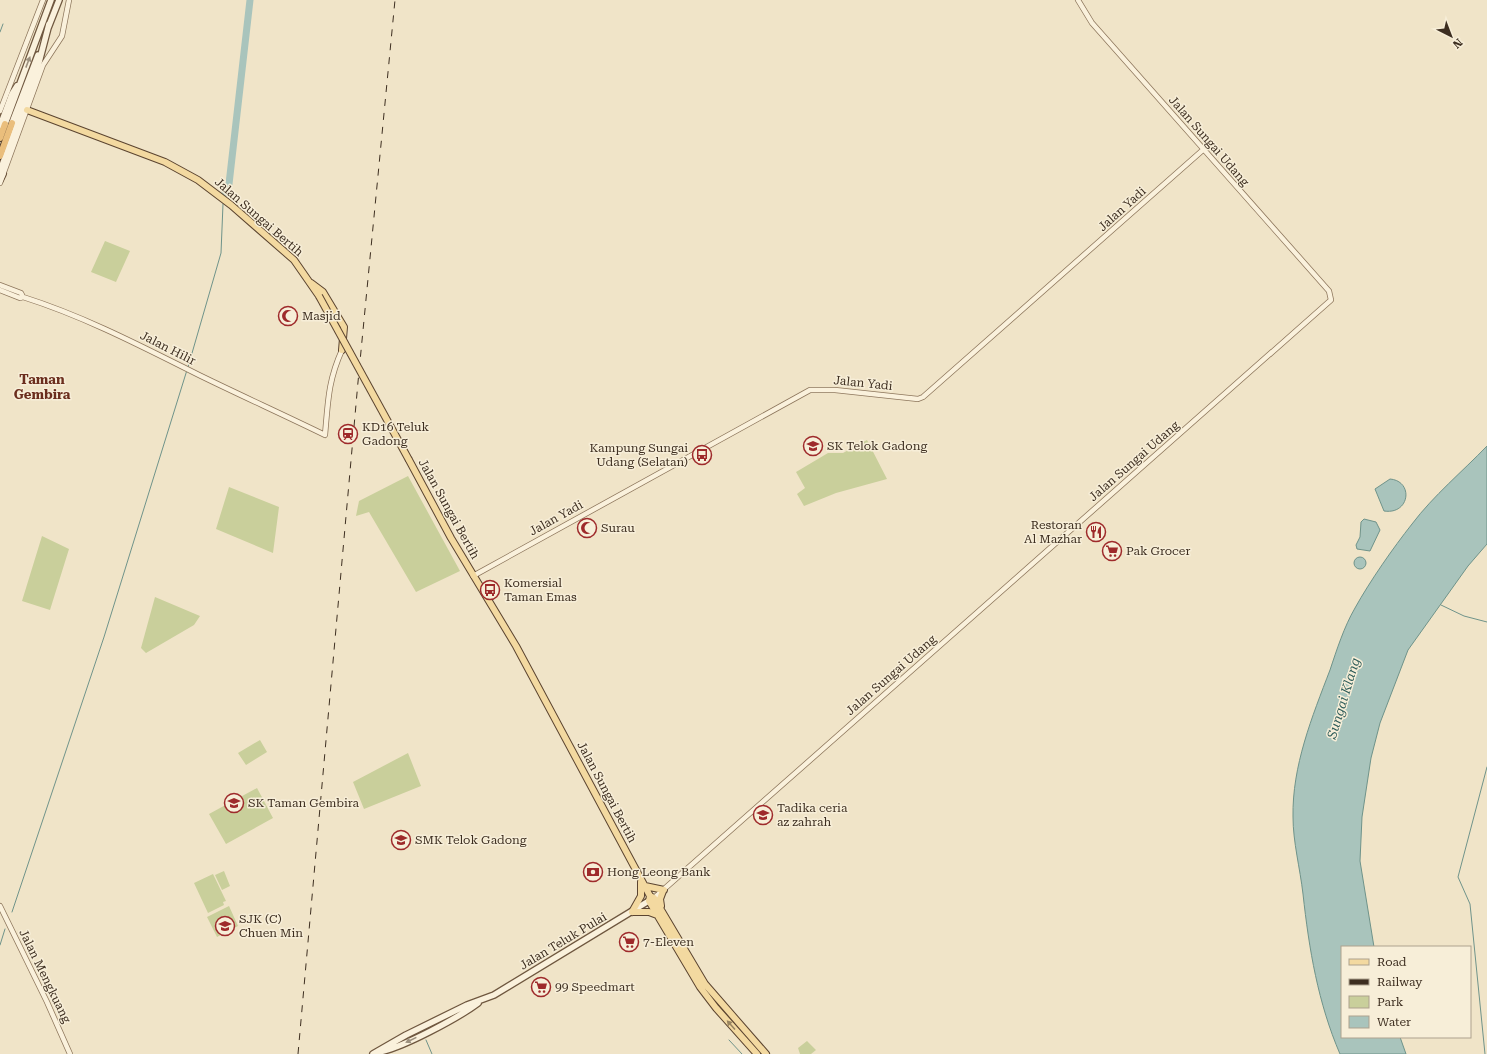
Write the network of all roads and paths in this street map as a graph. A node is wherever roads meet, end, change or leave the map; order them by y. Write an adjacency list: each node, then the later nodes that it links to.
1 (43, 0): 8 (street)
2 (51, 0): 10 (main road, one-way to 2)
3 (59, 0): 6 (main road)
4 (69, 0): 7 (street)
5 (1078, 0): 12 (street, Jalan Sungai Udang)
6 (49, 24): 9 (main road); 14 (main road)
7 (27, 110): 14 (street); 17 (main road, Jalan Sungai Bertih)
8 (0, 111)
9 (12, 123): 13 (highway)
10 (2, 125): 11 (highway)
11 (0, 138)
12 (1204, 149): 22 (street, Jalan Yadi); 25 (street, Jalan Sungai Udang)
13 (0, 156)
14 (2, 173): 15 (main road); 16 (street)
15 (0, 180)
16 (0, 183)
17 (310, 282): 21 (main road); 22 (main road, Jalan Sungai Bertih, bridge)
18 (0, 285): 20 (street, Jalan Hilir)
19 (0, 290): 20 (street, Jalan Hilir)
20 (22, 297): 21 (street, Jalan Hilir)
21 (342, 350)
22 (473, 576): 23 (main road, Jalan Sungai Bertih)
23 (641, 878): 24 (main road, Jalan Sungai Bertih); 28 (main road)
24 (645, 886): 25 (main road); 26 (main road, Jalan Sungai Bertih)
25 (663, 890): 26 (street, Jalan Sungai Udang); 29 (main road)
26 (651, 898): 28 (main road, Jalan Teluk Pulai); 29 (main road, Jalan Sungai Bertih)
27 (0, 906): 34 (street, Jalan Mengkuang)
28 (632, 912): 29 (main road); 30 (main road, Jalan Teluk Pulai)
29 (660, 914): 35 (main road, Jalan Sungai Bertih, one-way to 29); 36 (main road, Jalan Sungai Bertih)
30 (481, 1000): 31 (main road, Jalan Teluk Pulai); 32 (main road, Jalan Teluk Pulai)
31 (450, 1020): 32 (main road); 33 (main road, Jalan Teluk Pulai, one-way to 33)
32 (418, 1028): 33 (main road, Jalan Teluk Pulai)
33 (376, 1053)
34 (70, 1054)
35 (757, 1054)
36 (766, 1054)

